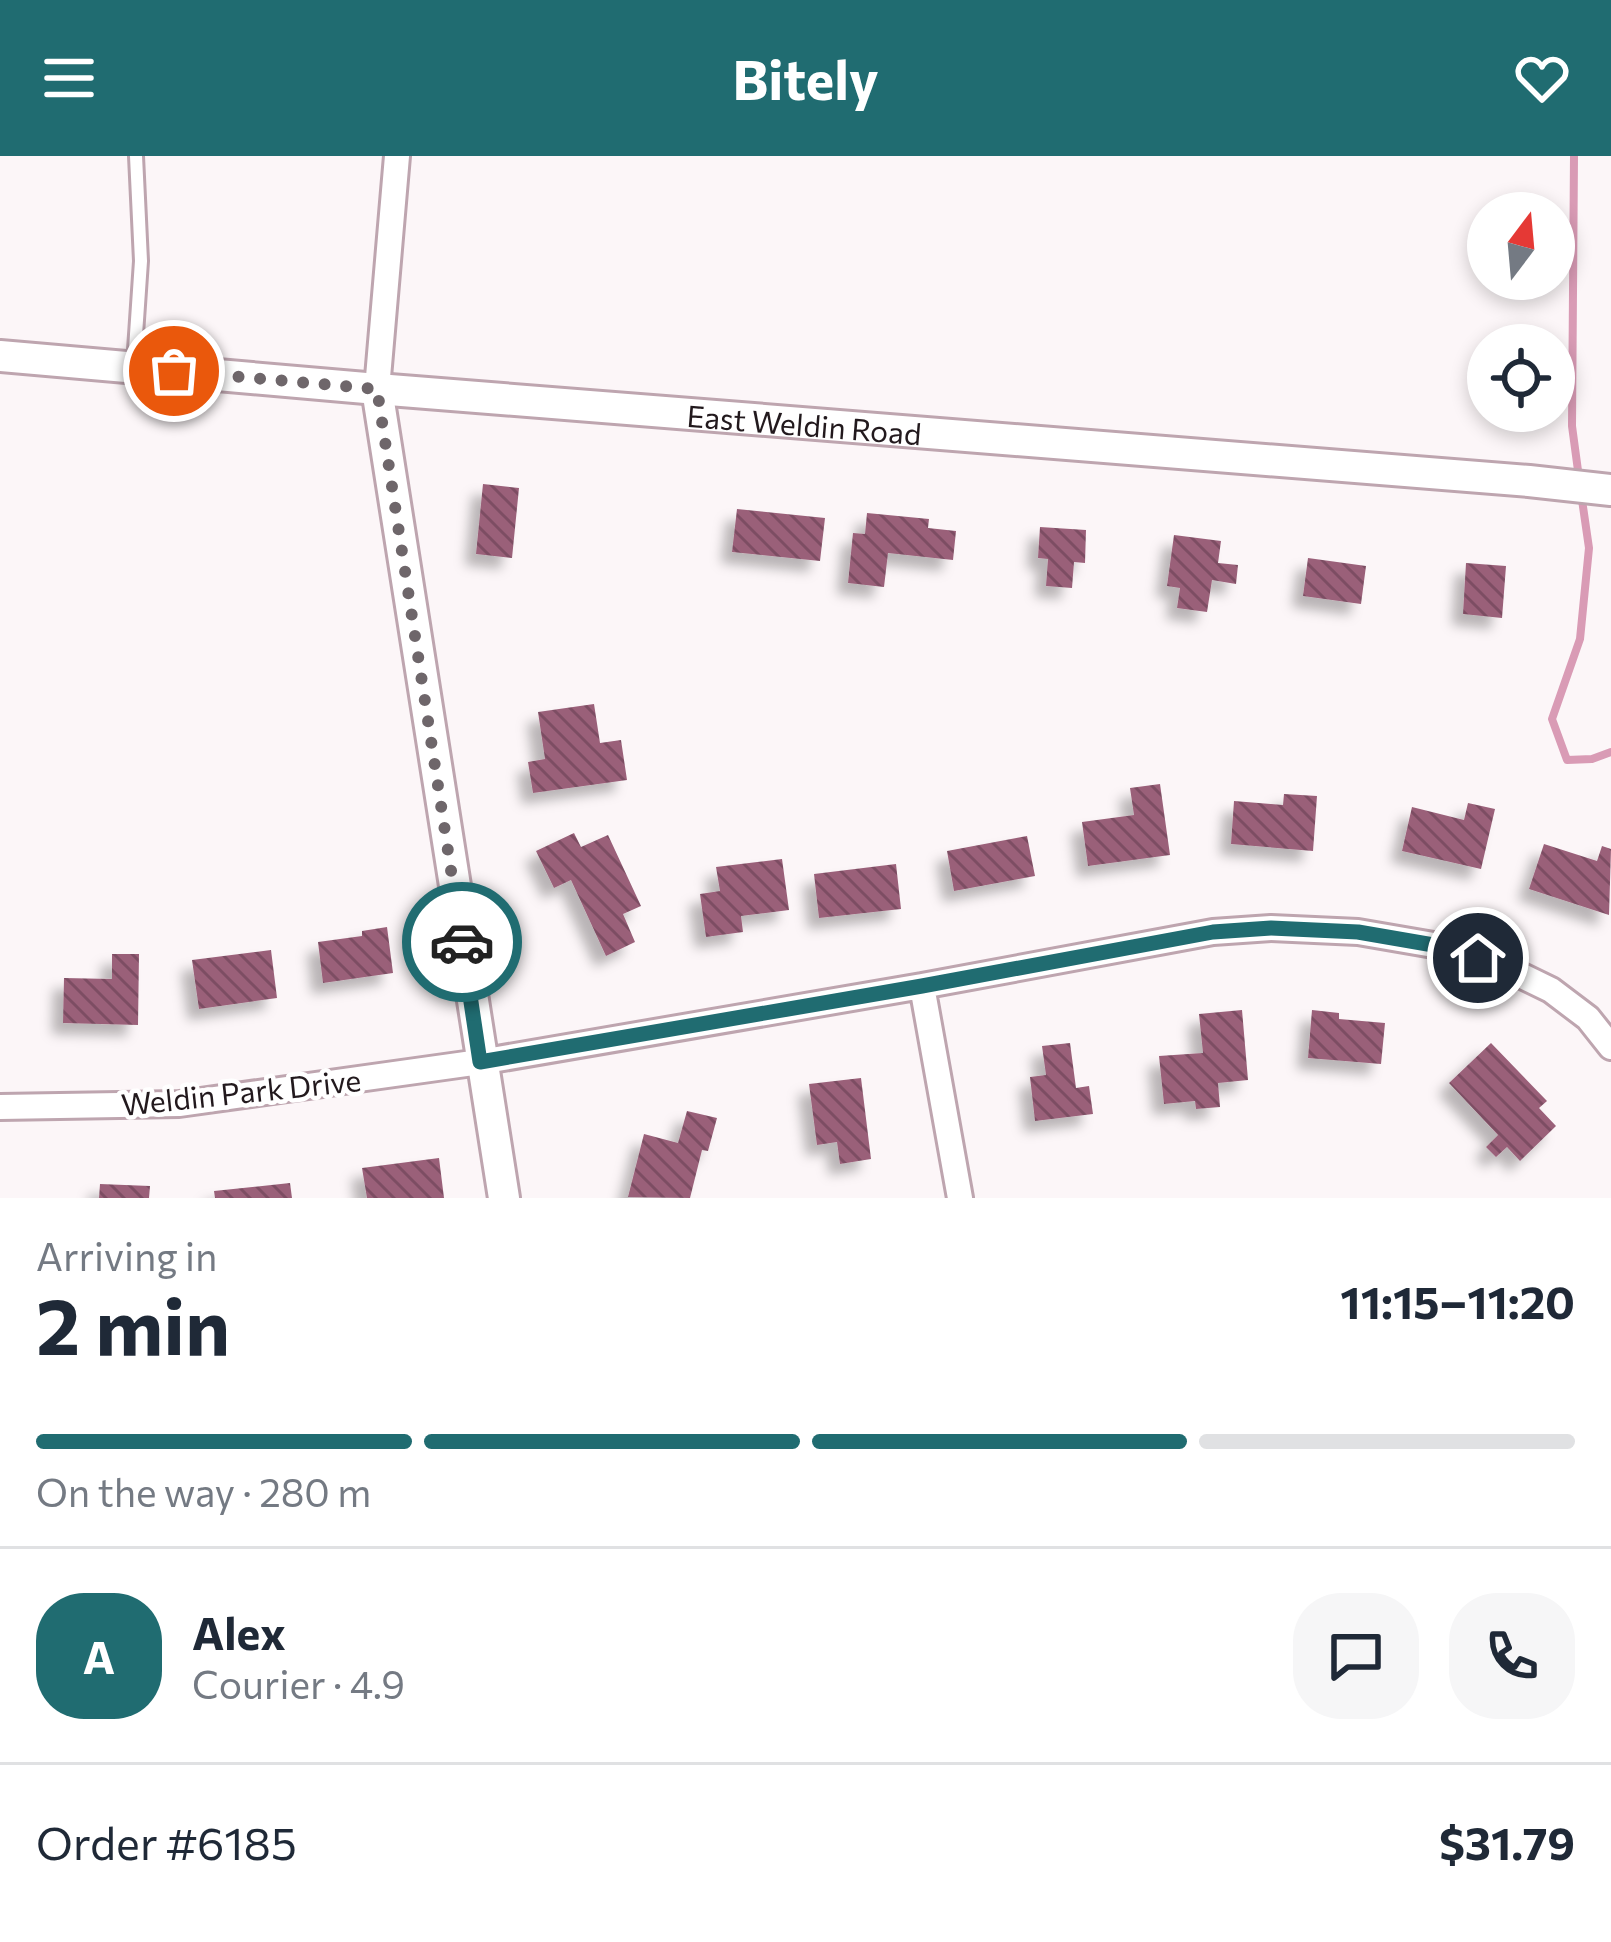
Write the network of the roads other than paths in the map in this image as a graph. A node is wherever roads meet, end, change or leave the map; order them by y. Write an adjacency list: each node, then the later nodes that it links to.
1 (136, 156): 4 (lane)
2 (397, 156): 5 (street)
3 (0, 356): 4 (street, East Weldin Road)
4 (134, 368): 5 (street, East Weldin Road)
5 (377, 389): 6 (street, East Weldin Road); 9 (street)
6 (1611, 490)
7 (922, 986): 8 (street, Weldin Park Drive); 9 (street, Weldin Park Drive); 12 (street)
8 (1611, 1047)
9 (480, 1062): 10 (street, Weldin Park Drive); 11 (street)
10 (0, 1107)
11 (504, 1198)
12 (960, 1198)

